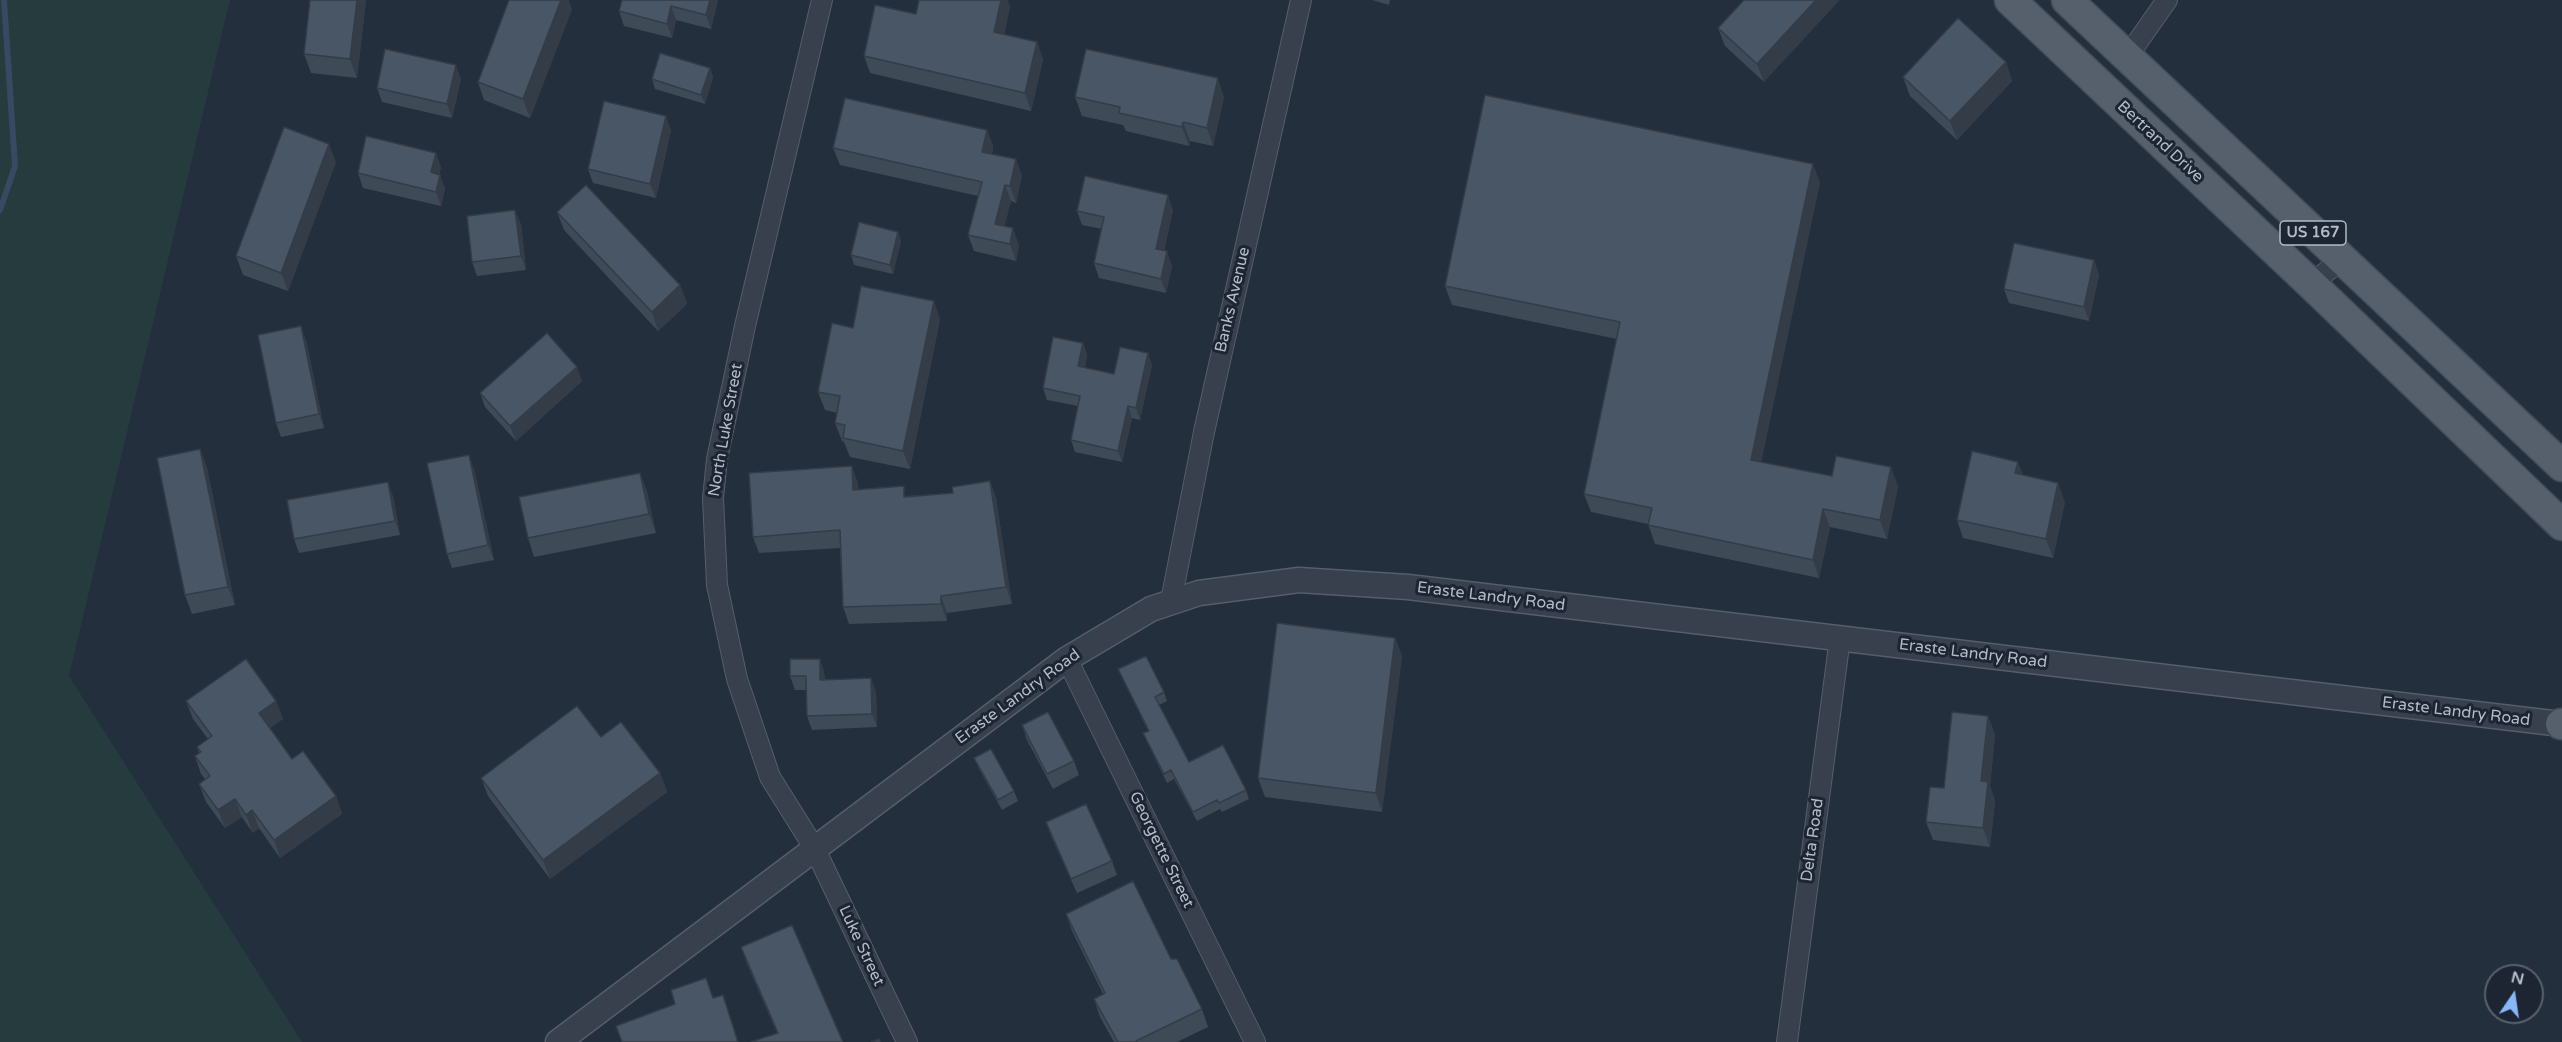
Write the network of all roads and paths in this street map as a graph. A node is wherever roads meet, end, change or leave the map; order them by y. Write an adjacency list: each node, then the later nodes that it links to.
1 (822, 0): 15 (street, North Luke Street)
2 (1301, 0): 11 (street, Banks Avenue)
3 (2010, 0): 8 (main road, Bertrand Drive / US 167)
4 (2067, 0): 6 (main road, US 167)
5 (2167, 0): 6 (street)
6 (2127, 57): 7 (main road, US 167)
7 (2341, 260): 8 (street); 9 (main road, US 167)
8 (2311, 284): 10 (main road, Bertrand Drive / US 167)
9 (2562, 466)
10 (2562, 525)
11 (1171, 601): 12 (street, Eraste Landry Road); 13 (street, Eraste Landry Road)
12 (1840, 638): 14 (street, Eraste Landry Road); 19 (street, Delta Road)
13 (1067, 659): 15 (street, Eraste Landry Road); 18 (street, Georgette Street)
14 (2562, 724)
15 (815, 849): 16 (street, Eraste Landry Road); 17 (street, Luke Street)
16 (566, 1040)
17 (907, 1042)
18 (1256, 1042)
19 (1787, 1042)

